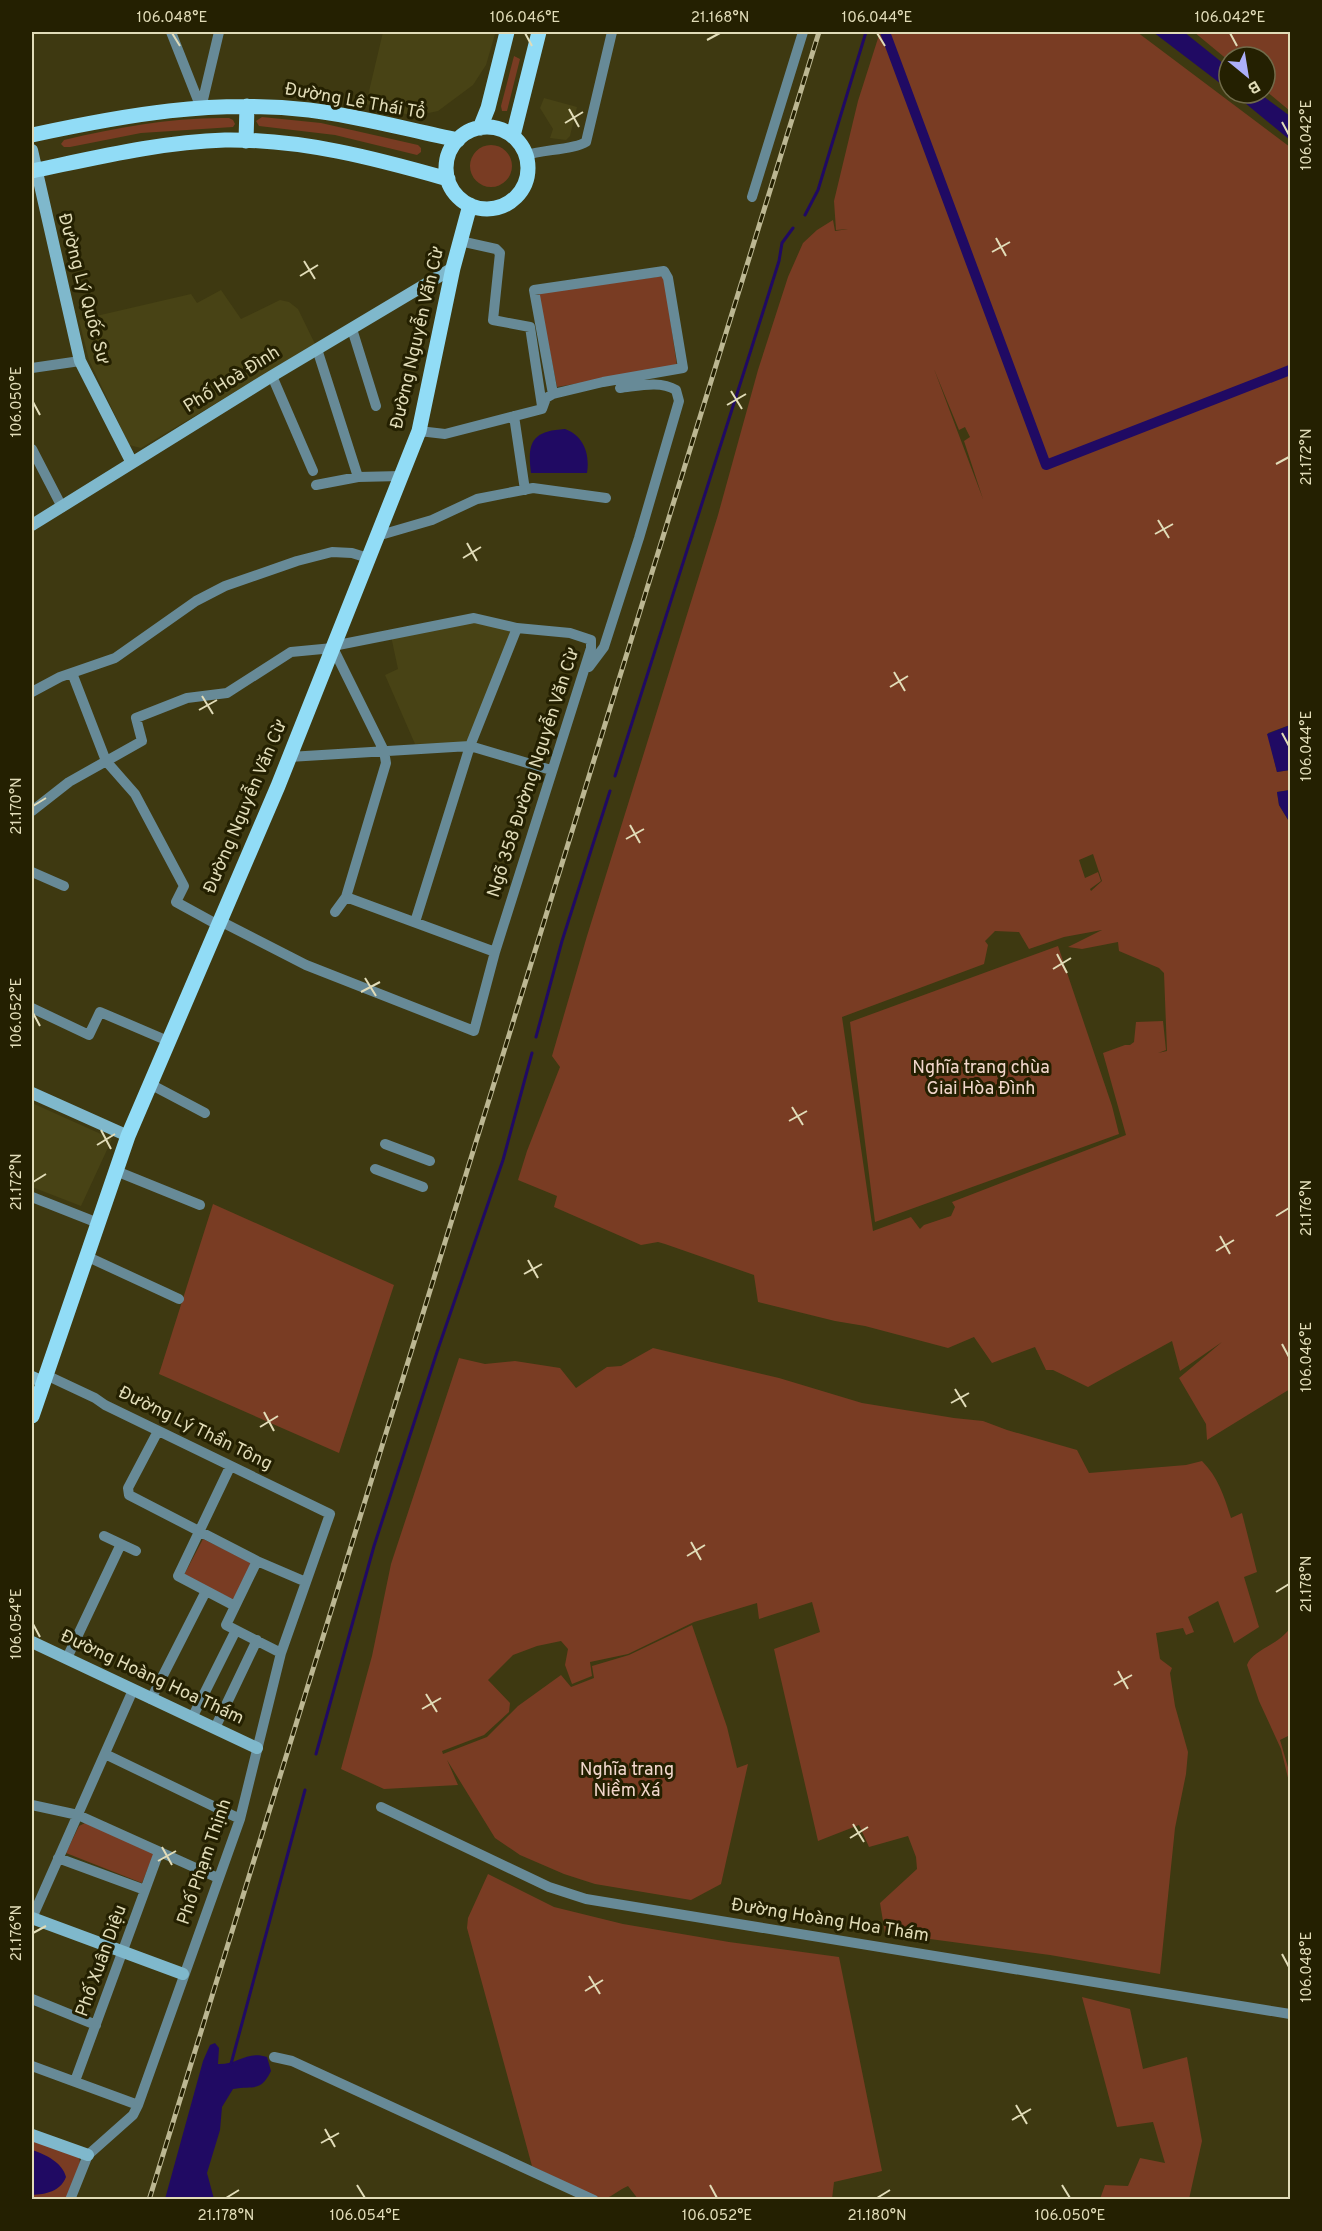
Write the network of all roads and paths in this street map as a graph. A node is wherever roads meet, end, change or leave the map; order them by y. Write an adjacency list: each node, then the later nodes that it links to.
1 (171, 32): 8 (street)
2 (219, 32): 8 (street)
3 (507, 32): 9 (main road)
4 (539, 32): 11 (main road)
5 (612, 32): 15 (street)
6 (803, 32): 18 (street)
7 (247, 106): 8 (main road, Đường Lê Thái Tổ); 12 (main road, Đường Lê Thái Tổ); 13 (main road)
8 (201, 108): 10 (main road, Đường Lê Thái Tổ)
9 (480, 128): 11 (main road); 12 (main road)
10 (32, 135)
11 (513, 136): 15 (main road)
12 (458, 140): 17 (main road)
13 (246, 141): 16 (main road); 17 (main road)
14 (32, 150): 16 (street, Đường Lý Quốc Sư)
15 (526, 155): 19 (main road)
16 (34, 170): 24 (street, Đường Lý Quốc Sư)
17 (448, 179): 19 (main road)
18 (752, 197)
19 (470, 205): 20 (main road, Đường Nguyễn Văn Cừ)
20 (460, 241): 21 (main road, Đường Nguyễn Văn Cừ); 30 (street)
21 (453, 268): 22 (street, Phố Hoà Đình); 32 (main road, Đường Nguyễn Văn Cừ)
22 (352, 328): 23 (street, Phố Hoà Đình); 29 (street)
23 (316, 349): 26 (street, Phố Hoà Đình); 37 (street)
24 (80, 361): 25 (street); 34 (street, Đường Lý Quốc Sư)
25 (32, 368)
26 (272, 376): 34 (street, Phố Hoà Đình); 35 (street)
27 (620, 388): 48 (street)
28 (553, 394): 28 (street); 30 (street)
29 (376, 406)
30 (542, 409): 31 (street)
31 (514, 416): 32 (street); 39 (street)
32 (419, 431): 36 (main road, Đường Nguyễn Văn Cừ)
33 (33, 454): 41 (street)
34 (132, 463): 41 (street, Phố Hoà Đình)
35 (313, 471)
36 (401, 476): 37 (street); 43 (main road, Đường Nguyễn Văn Cừ)
37 (358, 477): 38 (street)
38 (316, 485)
39 (525, 490): 40 (street); 43 (street)
40 (606, 498)
41 (62, 507): 42 (street, Phố Hoà Đình)
42 (32, 525)
43 (377, 536): 44 (main road, Đường Nguyễn Văn Cừ)
44 (368, 558): 46 (main road, Đường Nguyễn Văn Cừ); 47 (street)
45 (517, 628): 46 (street, Ngõ 358 Đường Nguyễn Văn Cừ); 48 (street, Ngõ 358 Đường Nguyễn Văn Cừ); 50 (street)
46 (333, 647): 51 (street); 52 (main road, Đường Nguyễn Văn Cừ); 53 (street, Ngõ 358 Đường Nguyễn Văn Cừ)
47 (72, 673): 49 (street); 53 (street)
48 (583, 676): 54 (street, Ngõ 358 Đường Nguyễn Văn Cừ)
49 (32, 692)
50 (471, 746): 51 (street); 54 (street); 60 (street)
51 (384, 751): 52 (street); 58 (street)
52 (289, 757): 61 (main road, Đường Nguyễn Văn Cừ)
53 (106, 761): 55 (street); 61 (street)
54 (551, 770): 62 (street, Ngõ 358 Đường Nguyễn Văn Cừ)
55 (32, 811)
56 (32, 872): 57 (street)
57 (64, 886)
58 (346, 897): 59 (street); 60 (street)
59 (335, 912)
60 (415, 922): 62 (street)
61 (219, 923): 62 (street, Ngõ 358 Đường Nguyễn Văn Cừ); 64 (main road, Đường Nguyễn Văn Cừ)
62 (495, 952)
63 (32, 1008): 64 (street)
64 (168, 1041): 65 (main road, Đường Nguyễn Văn Cừ)
65 (150, 1084): 67 (street); 68 (main road, Đường Nguyễn Văn Cừ)
66 (32, 1093): 68 (street)
67 (205, 1113)
68 (128, 1136): 72 (main road, Đường Nguyễn Văn Cừ)
69 (385, 1144): 70 (street)
70 (430, 1161)
71 (375, 1169): 73 (street)
72 (116, 1171): 75 (street); 76 (main road, Đường Nguyễn Văn Cừ)
73 (423, 1187)
74 (32, 1197): 76 (street)
75 (200, 1205)
76 (98, 1223): 77 (main road, Đường Nguyễn Văn Cừ)
77 (86, 1256): 78 (street); 79 (main road, Đường Nguyễn Văn Cừ)
78 (179, 1299)
79 (40, 1378): 80 (main road, Đường Nguyễn Văn Cừ); 81 (street, Đường Lý Thần Tông)
80 (32, 1416)
81 (158, 1431): 82 (street, Đường Lý Thần Tông); 84 (street)
82 (230, 1467): 83 (street, Đường Lý Thần Tông); 84 (street)
83 (330, 1514): 89 (street, Phố Phạm Thịnh)
84 (198, 1532): 88 (street); 90 (street)
85 (104, 1536): 86 (street)
86 (121, 1544): 87 (street); 96 (street)
87 (136, 1551)
88 (257, 1561): 89 (street); 91 (street)
89 (306, 1582): 95 (street, Phố Phạm Thịnh)
90 (206, 1591): 91 (street); 98 (street)
91 (234, 1606): 92 (street)
92 (236, 1630): 93 (street); 99 (street)
93 (257, 1640): 95 (street); 100 (street)
94 (32, 1642): 96 (street, Đường Hoàng Hoa Thám)
95 (281, 1653): 101 (street, Phố Phạm Thịnh)
96 (67, 1658): 97 (street, Đường Hoàng Hoa Thám)
97 (133, 1690): 98 (street, Đường Hoàng Hoa Thám); 102 (street)
98 (151, 1699): 99 (street, Đường Hoàng Hoa Thám)
99 (192, 1718): 100 (street, Đường Hoàng Hoa Thám)
100 (215, 1728): 101 (street, Đường Hoàng Hoa Thám)
101 (257, 1748): 106 (street, Phố Phạm Thịnh)
102 (105, 1754): 105 (street); 106 (street)
103 (32, 1805): 105 (street)
104 (381, 1807): 115 (street, Đường Hoàng Hoa Thám)
105 (78, 1815): 107 (street); 108 (street)
106 (240, 1819): 109 (street, Phố Phạm Thịnh)
107 (159, 1852): 109 (street); 110 (street, Phố Xuân Diệu)
108 (58, 1858): 110 (street); 111 (street)
109 (218, 1878): 113 (street, Phố Phạm Thịnh)
110 (145, 1890): 112 (street, Phố Xuân Diệu)
111 (32, 1918): 112 (street)
112 (123, 1952): 113 (street); 116 (street, Phố Xuân Diệu)
113 (183, 1974): 120 (street, Phố Phạm Thịnh)
114 (32, 1999): 116 (street)
115 (1290, 2014)
116 (96, 2025): 119 (street, Phố Xuân Diệu)
117 (274, 2057): 124 (street)
118 (32, 2066): 119 (street)
119 (75, 2081): 120 (street)
120 (138, 2105): 122 (street, Phố Phạm Thịnh)
121 (32, 2135): 122 (street)
122 (88, 2155): 123 (street, Phố Phạm Thịnh)
123 (70, 2199)
124 (594, 2199)

